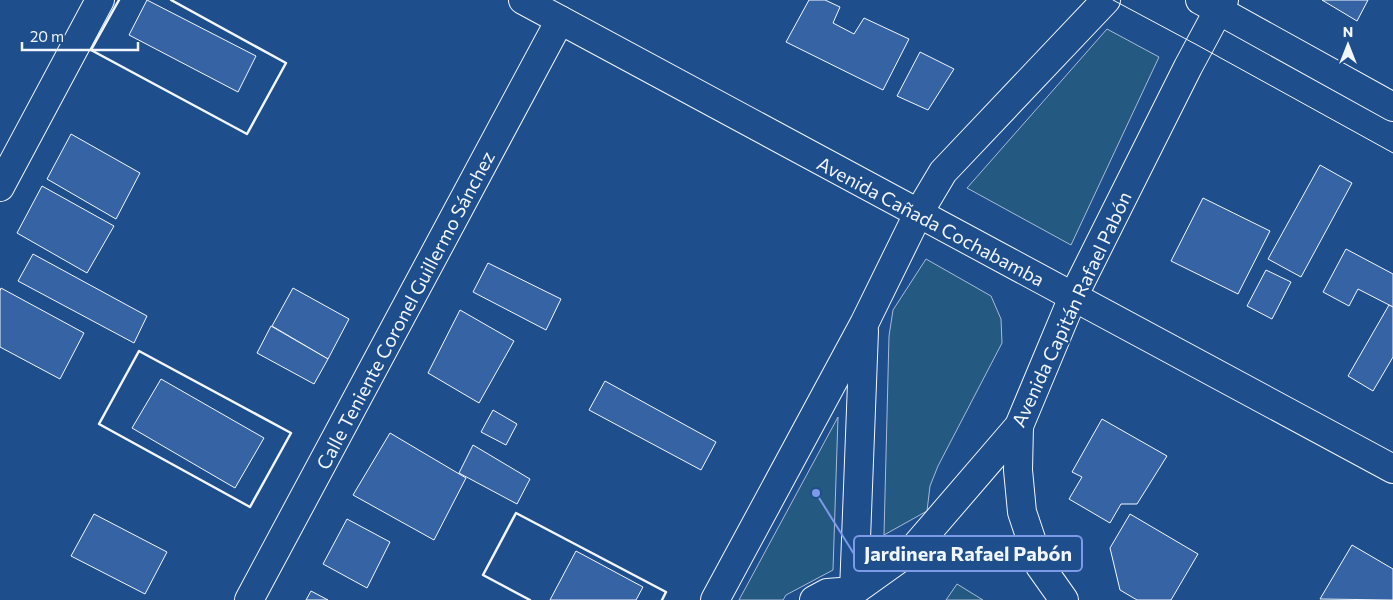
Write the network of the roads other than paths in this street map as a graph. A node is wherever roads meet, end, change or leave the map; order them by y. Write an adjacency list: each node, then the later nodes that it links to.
1 (100, 0): 7 (street)
2 (523, 0): 5 (street, Avenida Cañada Cochabamba)
3 (1106, 0): 8 (street)
4 (1214, 3): 6 (street); 9 (street, Avenida Capitán Rafael Pabón)
5 (560, 20): 8 (street, Avenida Cañada Cochabamba); 14 (street, Calle Teniente Coronel Guillermo Sánchez)
6 (1393, 106)
7 (0, 187)
8 (918, 214): 9 (street, Avenida Cañada Cochabamba); 10 (street)
9 (1073, 297): 11 (street, Avenida Capitán Rafael Pabón); 12 (street, Avenida Cañada Cochabamba)
10 (864, 324): 13 (street); 15 (street)
11 (1019, 426): 13 (street, Avenida Capitán Rafael Pabón); 17 (street)
12 (1393, 469)
13 (861, 596): 16 (street)
14 (250, 600)
15 (716, 600)
16 (814, 600)
17 (1064, 600)

